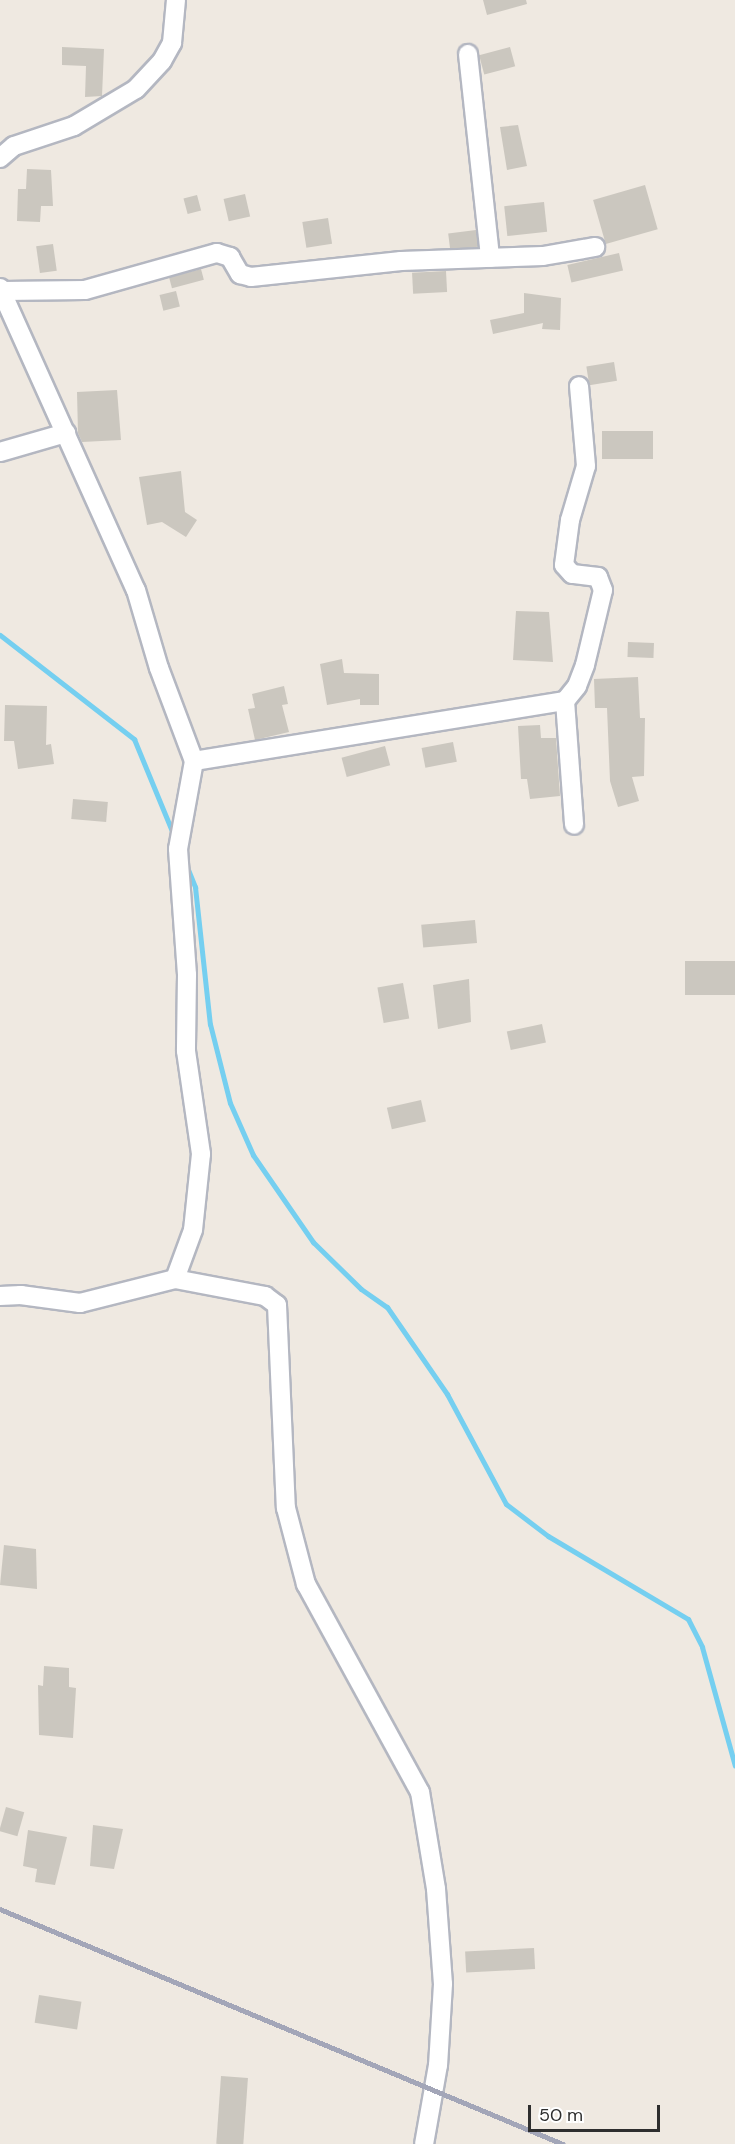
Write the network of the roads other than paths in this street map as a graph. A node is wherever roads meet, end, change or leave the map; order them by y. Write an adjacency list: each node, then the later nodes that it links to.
1 (176, 0): 3 (street)
2 (468, 54): 5 (street)
3 (0, 158)
4 (595, 247): 5 (street)
5 (490, 258): 6 (street)
6 (1, 289): 8 (street)
7 (579, 386): 10 (street)
8 (66, 433): 9 (street); 11 (street)
9 (0, 452)
10 (565, 701): 11 (street); 12 (street)
11 (194, 761): 13 (street)
12 (574, 825)
13 (175, 1279): 14 (street); 15 (street)
14 (0, 1296)
15 (424, 2144)

